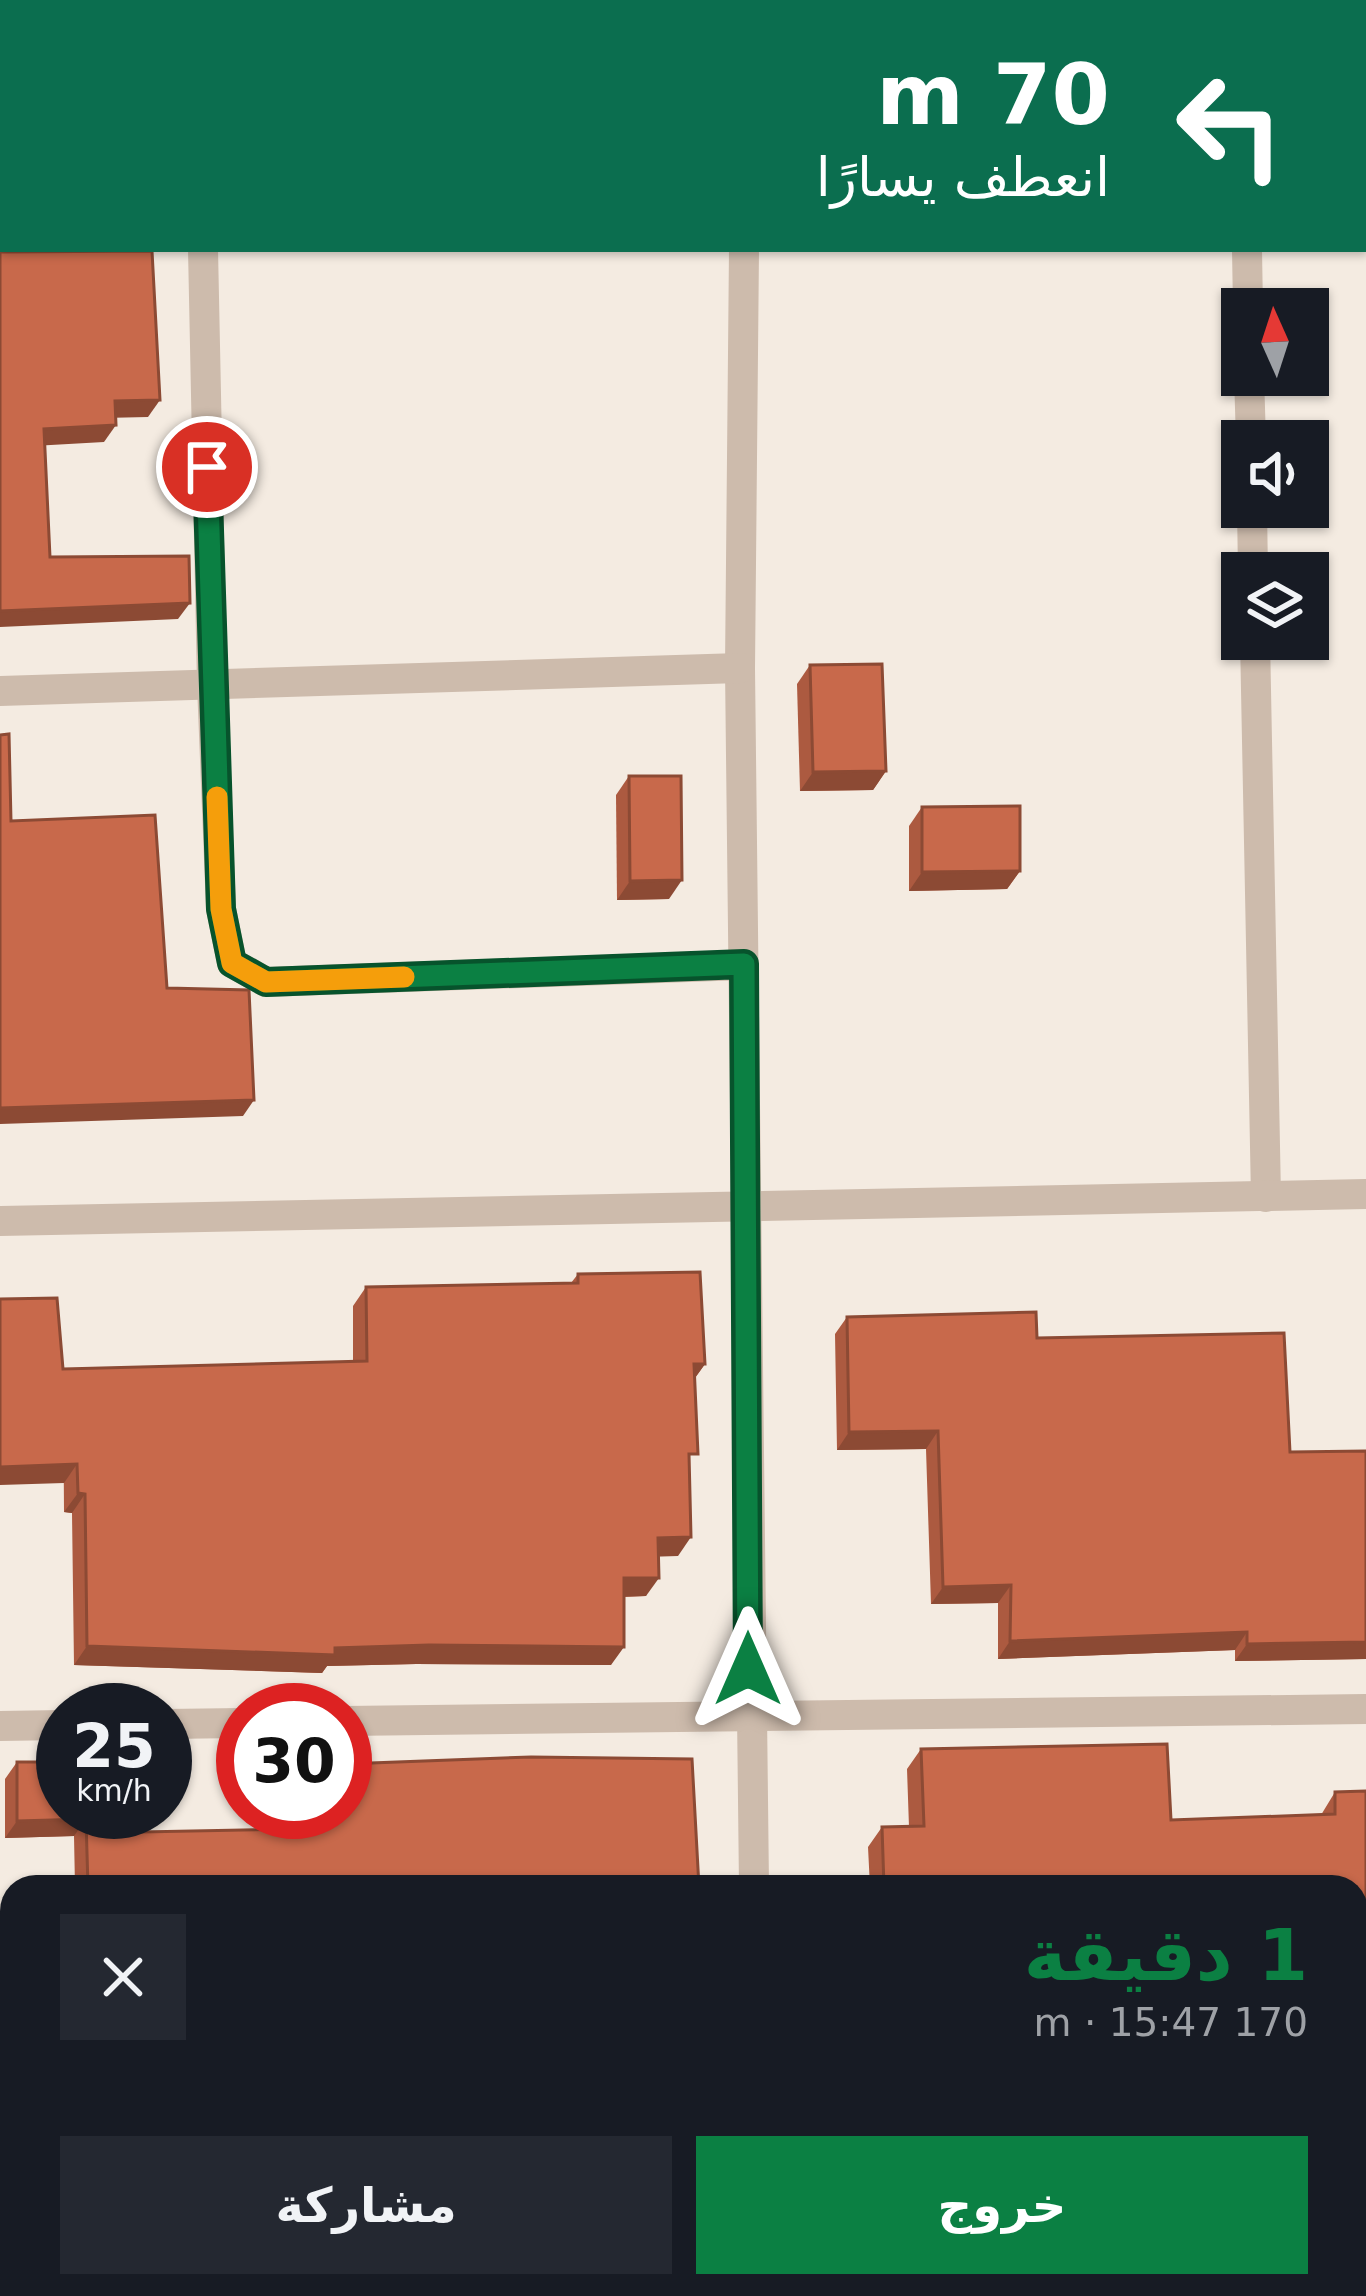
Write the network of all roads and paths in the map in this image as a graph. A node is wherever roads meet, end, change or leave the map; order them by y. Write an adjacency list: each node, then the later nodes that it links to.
1 (203, 252): 7 (street)
2 (743, 252): 6 (street)
3 (1247, 252): 4 (street)
4 (1248, 288)
5 (1255, 660): 11 (street)
6 (740, 668): 7 (street); 9 (street)
7 (212, 686): 8 (street); 9 (street)
8 (0, 691)
9 (744, 964): 12 (street)
10 (1366, 1194): 11 (street)
11 (1266, 1196): 12 (street)
12 (746, 1207): 13 (street); 15 (street)
13 (0, 1221)
14 (1366, 1708): 15 (street)
15 (748, 1715): 16 (street); 19 (street)
16 (372, 1721)
17 (36, 1725): 18 (street)
18 (0, 1726)
19 (754, 1875)

